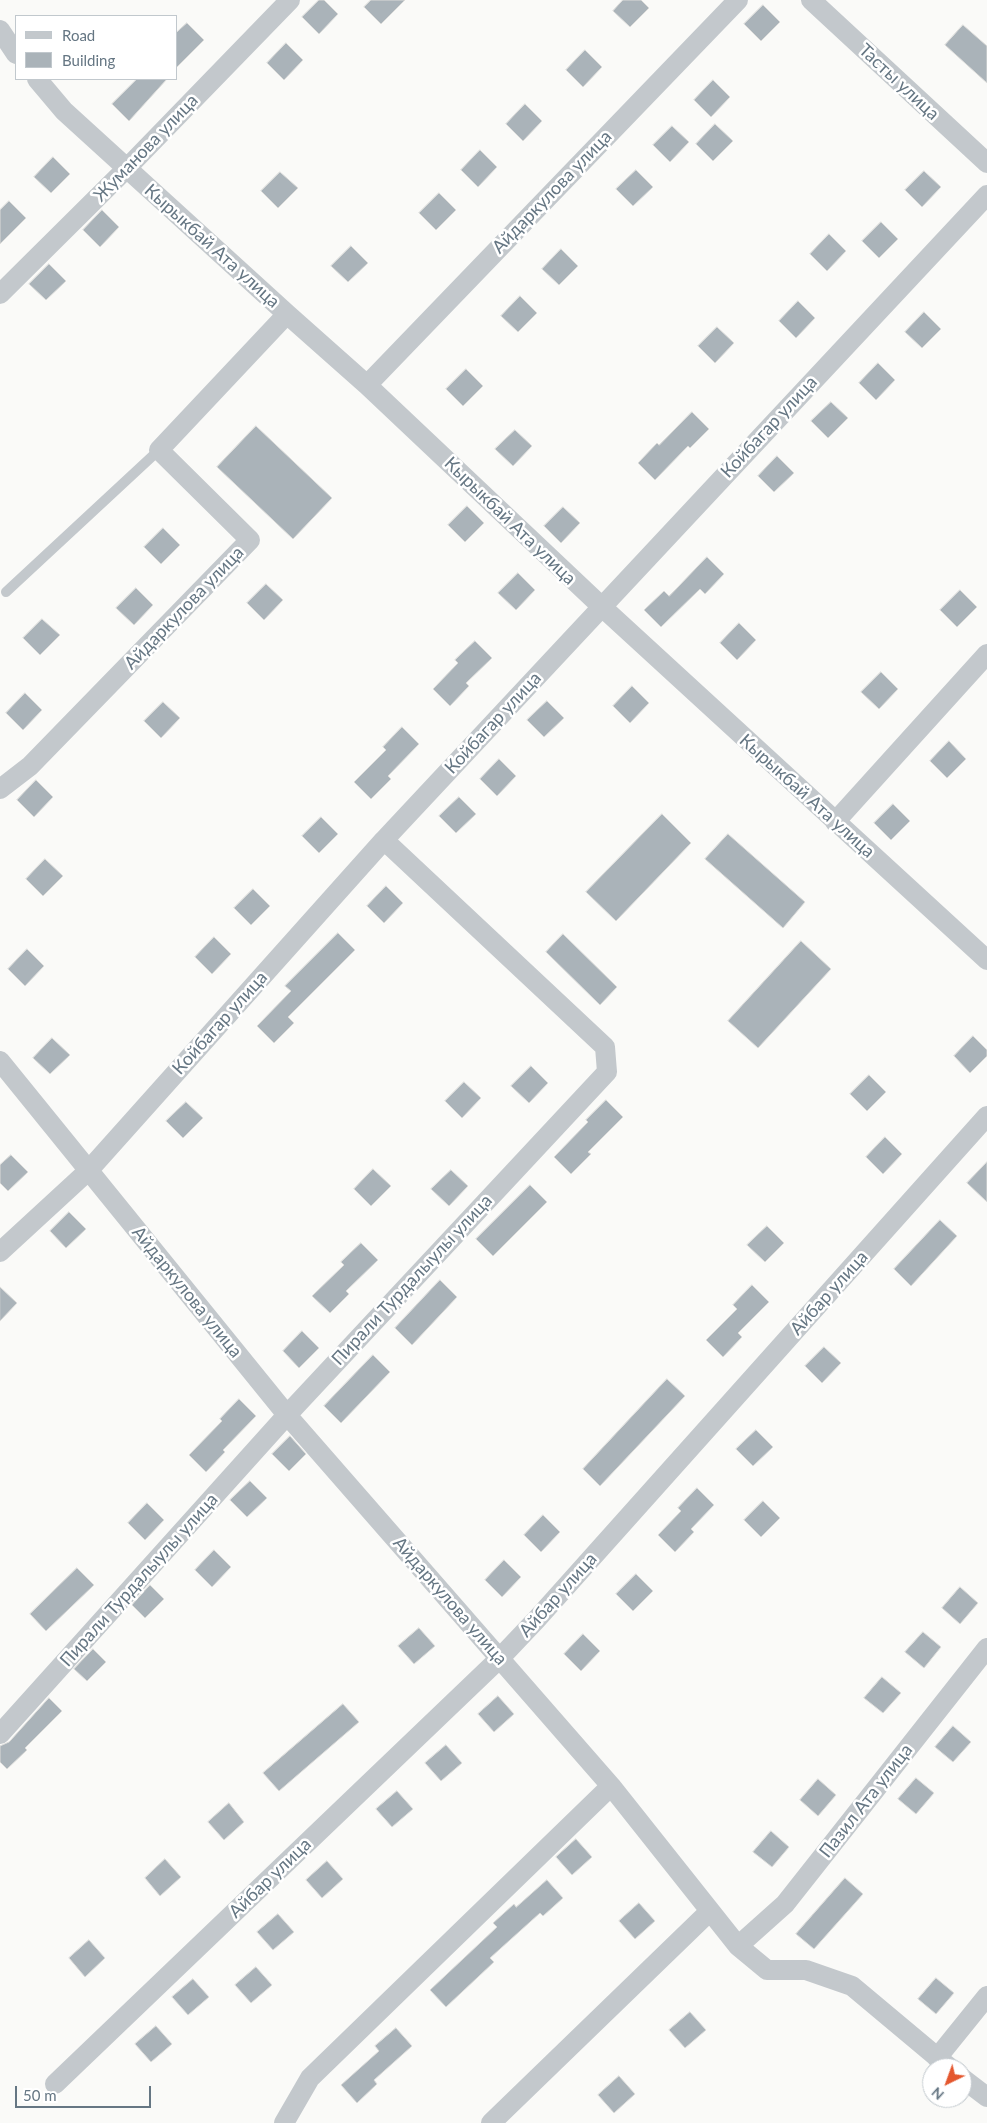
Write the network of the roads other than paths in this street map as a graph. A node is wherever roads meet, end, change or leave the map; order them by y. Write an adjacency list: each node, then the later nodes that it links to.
1 (290, 0): 8 (street, Жуманова улица)
2 (738, 0): 12 (street, Айдаркулова улица)
3 (811, 0): 7 (street, Тасты улица)
4 (0, 30): 5 (street)
5 (15, 52)
6 (38, 80): 8 (street, Кырыкбай Ата улица)
7 (987, 163)
8 (127, 168): 10 (street, Жуманова улица); 11 (street, Кырыкбай Ата улица)
9 (987, 195): 15 (street, Койбагар улица)
10 (0, 294)
11 (287, 314): 12 (street, Кырыкбай Ата улица); 13 (street)
12 (367, 385): 15 (street, Кырыкбай Ата улица)
13 (159, 450): 14 (lane); 17 (street, Айдаркулова улица)
14 (6, 592)
15 (601, 606): 18 (street, Кырыкбай Ата улица); 19 (street, Койбагар улица)
16 (987, 654): 18 (street)
17 (0, 789)
18 (835, 822): 20 (street, Кырыкбай Ата улица)
19 (384, 840): 23 (street, Койбагар улица); 25 (street, Пирали Турдалыулы улица)
20 (987, 960)
21 (0, 1061): 23 (street, Айдаркулова улица)
22 (987, 1116): 27 (street, Айбар улица)
23 (88, 1171): 24 (street, Койбагар улица); 25 (street, Айдаркулова улица)
24 (0, 1252)
25 (287, 1415): 27 (street, Айдаркулова улица); 28 (street, Пирали Турдалыулы улица)
26 (987, 1648): 31 (street, Пазил Ата улица)
27 (500, 1658): 29 (street, Айдаркулова улица); 35 (street, Айбар улица)
28 (0, 1734)
29 (611, 1786): 30 (street, Айдаркулова улица); 38 (street)
30 (710, 1911): 31 (street, Айдаркулова улица); 39 (street)
31 (738, 1946): 33 (street, Айдаркулова улица)
32 (987, 1996): 34 (street)
33 (937, 2058)
34 (946, 2058)
35 (55, 2084)
36 (972, 2086): 37 (street)
37 (987, 2097)
38 (284, 2123)
39 (491, 2123)

